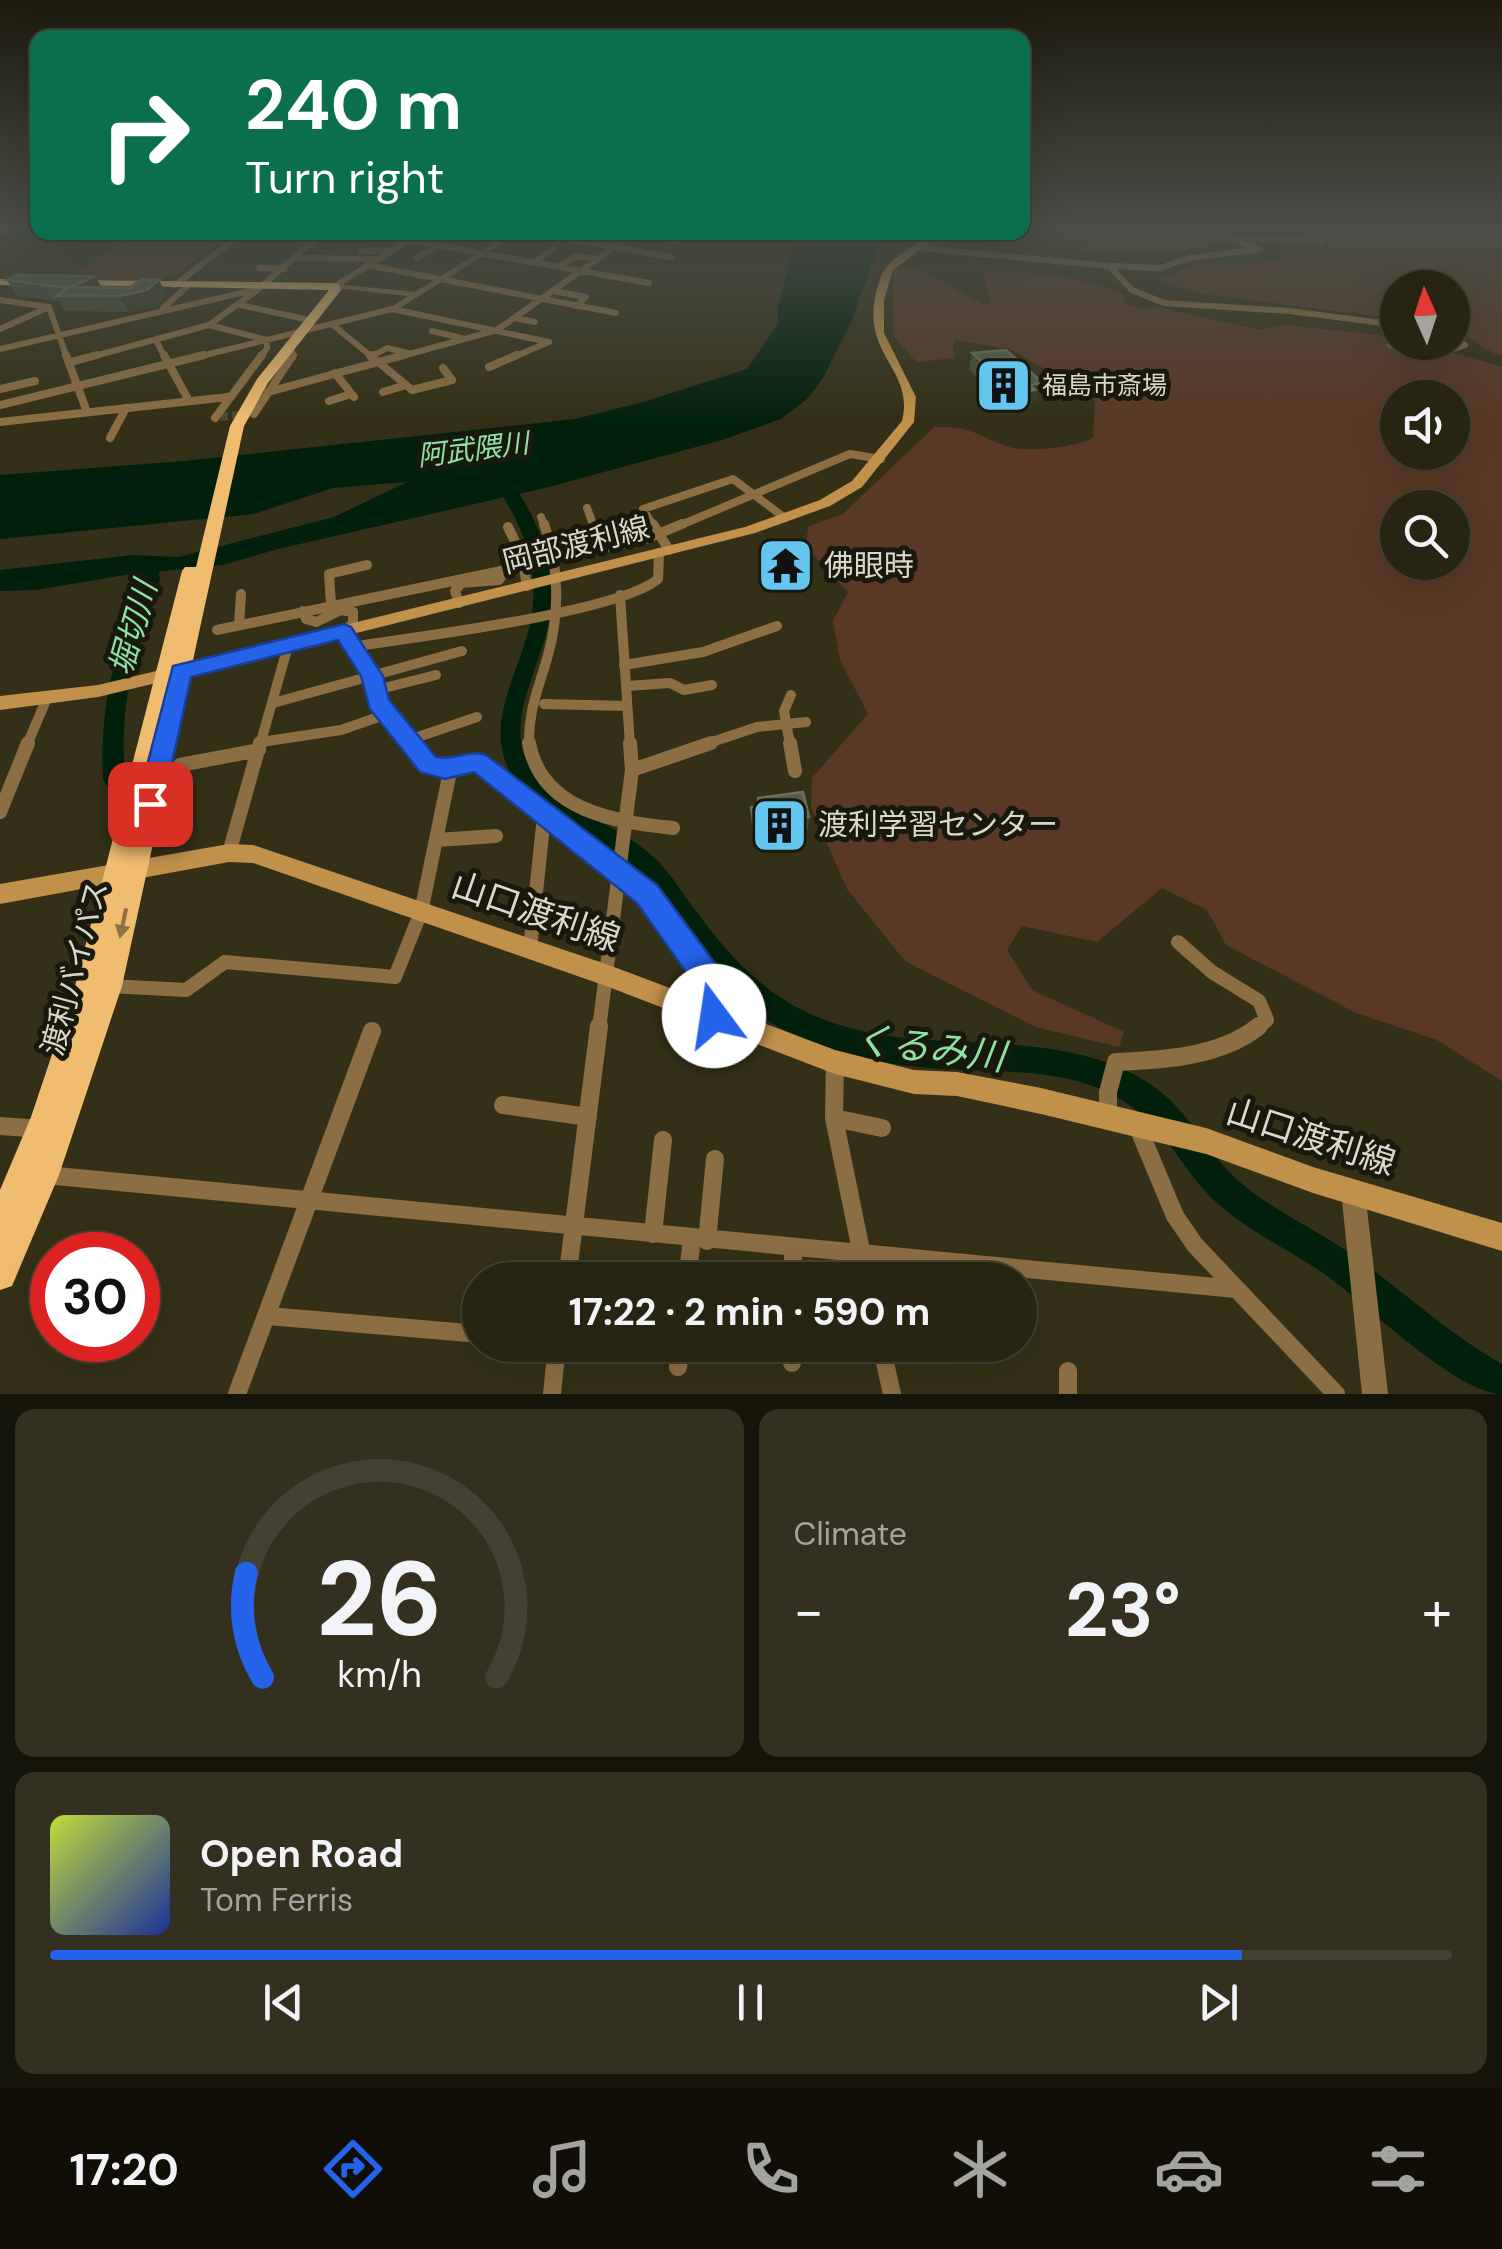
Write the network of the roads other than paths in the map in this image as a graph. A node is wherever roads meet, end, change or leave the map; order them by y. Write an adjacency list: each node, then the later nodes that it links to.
1 (178, 291): 18 (street)
2 (247, 291): 18 (street)
3 (257, 291): 14 (street)
4 (330, 291): 28 (highway, 渡利バイパス)
5 (383, 291): 11 (street)
6 (419, 291): 11 (street)
7 (501, 291): 12 (street)
8 (553, 291): 12 (street); 15 (street)
9 (884, 291): 63 (main road, 岡部渡利線)
10 (1135, 291): 23 (street)
11 (414, 294): 17 (street)
12 (542, 299): 15 (street); 20 (street)
13 (0, 300): 16 (street)
14 (240, 306): 24 (street); 28 (street)
15 (576, 306): 19 (street)
16 (48, 307): 25 (street); 29 (street)
17 (392, 309): 22 (street); 26 (street)
18 (159, 312): 29 (street)
19 (616, 313)
20 (515, 318): 21 (street); 26 (street)
21 (535, 322)
22 (332, 324): 28 (street); 36 (street)
23 (1380, 324)
24 (209, 325): 31 (street); 32 (street)
25 (0, 329)
26 (498, 330): 30 (street); 39 (street)
27 (432, 331): 30 (street)
28 (298, 332): 31 (street); 46 (street); 59 (highway, 渡利バイパス)
29 (60, 335): 34 (street); 37 (street)
30 (466, 339): 36 (street)
31 (267, 340): 35 (street); 48 (street)
32 (157, 342): 37 (street); 38 (street)
33 (196, 346): 35 (street)
34 (0, 349)
35 (201, 356): 38 (street)
36 (374, 360): 41 (street); 44 (street)
37 (70, 362): 43 (street)
38 (168, 364): 43 (street); 49 (street)
39 (489, 367)
40 (443, 368): 44 (street)
41 (336, 373): 46 (street); 50 (street)
42 (34, 380): 45 (street)
43 (77, 382): 52 (street); 54 (street)
44 (406, 386): 47 (street)
45 (0, 390)
46 (268, 392): 55 (street)
47 (382, 392)
48 (228, 397): 49 (street); 59 (street)
49 (189, 401): 51 (street)
50 (329, 401)
51 (176, 403): 53 (street); 57 (street)
52 (0, 405)
53 (126, 408): 54 (street); 62 (street)
54 (87, 412): 56 (street)
55 (254, 414)
56 (31, 418): 58 (street); 60 (street)
57 (170, 418)
58 (4, 421): 61 (street)
59 (227, 427): 90 (highway, 渡利バイパス)
60 (24, 430)
61 (0, 432)
62 (110, 438)
63 (880, 459): 64 (street); 67 (main road, 岡部渡利線)
64 (755, 495): 67 (street); 69 (street); 69 (street)
65 (588, 508): 70 (street)
66 (541, 518): 74 (street)
67 (785, 518): 71 (main road, 岡部渡利線)
68 (508, 527): 75 (street)
69 (660, 534): 70 (street); 71 (street)
70 (601, 548): 72 (street)
71 (664, 551): 74 (main road, 岡部渡利線); 77 (street)
72 (566, 555)
73 (367, 565): 79 (street)
74 (556, 579): 75 (main road, 岡部渡利線); 80 (street)
75 (529, 585): 78 (main road, 岡部渡利線)
76 (241, 594): 82 (street)
77 (620, 595): 80 (street); 89 (street)
78 (459, 602): 79 (street); 85 (main road, 岡部渡利線)
79 (331, 605): 81 (street)
80 (555, 610): 87 (street); 114 (street)
81 (304, 612): 82 (street); 85 (street)
82 (240, 626): 84 (street)
83 (776, 626): 89 (street)
84 (216, 630)
85 (344, 632): 86 (main road, 岡部渡利線); 87 (street)
86 (288, 646): 90 (main road, 岡部渡利線); 99 (street)
87 (356, 646): 92 (street)
88 (462, 651): 92 (street)
89 (624, 665): 94 (street)
90 (172, 674): 97 (main road, 岡部渡利線); 119 (highway, 渡利バイパス)
91 (436, 674): 95 (street)
92 (372, 676): 95 (street); 99 (street)
93 (712, 685): 94 (street)
94 (627, 686): 101 (street)
95 (376, 690): 102 (street)
96 (791, 695): 105 (street)
97 (46, 698): 98 (main road, 岡部渡利線); 112 (street)
98 (0, 703)
99 (273, 703): 107 (street)
100 (544, 704): 101 (street)
101 (626, 706): 110 (street)
102 (387, 714): 106 (street); 107 (street)
103 (477, 717): 106 (street)
104 (806, 722): 105 (street)
105 (786, 723): 110 (street); 111 (street)
106 (409, 740): 109 (street)
107 (260, 746): 108 (street); 118 (street)
108 (180, 765)
109 (450, 767): 113 (street); 117 (street)
110 (632, 770): 114 (street)
111 (795, 772)
112 (0, 812)
113 (544, 816): 120 (street); 124 (street)
114 (625, 824): 115 (street); 120 (street)
115 (672, 828)
116 (496, 836): 117 (street)
117 (438, 840): 122 (street)
118 (230, 853): 119 (main road, 山口渡利線); 122 (main road, 山口渡利線)
119 (124, 872): 121 (main road, 山口渡利線); 126 (highway, 渡利バイパス, one-way to 126); 137 (highway, 渡利バイパス)
120 (619, 872): 125 (street); 127 (street)
121 (0, 894)
122 (421, 912): 124 (main road, 山口渡利線); 126 (street)
123 (1178, 942): 133 (street)
124 (530, 950): 125 (main road, 山口渡利線)
125 (606, 975): 127 (main road, 山口渡利線); 131 (street)
126 (109, 986): 140 (highway, 渡利バイパス)
127 (714, 1016): 129 (main road, 山口渡利線)
128 (372, 1031): 142 (street)
129 (834, 1062): 132 (street); 133 (main road, 山口渡利線)
130 (502, 1104): 131 (street)
131 (588, 1117): 143 (street)
132 (834, 1118): 136 (street); 149 (street)
133 (1108, 1118): 134 (main road, 山口渡利線)
134 (1137, 1125): 141 (main road, 山口渡利線); 155 (street)
135 (0, 1126): 137 (street)
136 (882, 1128)
137 (41, 1129): 144 (highway, 渡利バイパス)
138 (663, 1140): 145 (street)
139 (715, 1159): 147 (street)
140 (44, 1175): 142 (street); 154 (highway, 渡利バイパス)
141 (1352, 1191): 146 (main road, 山口渡利線); 168 (street)
142 (309, 1203): 143 (street); 156 (street)
143 (575, 1225): 145 (street); 150 (street)
144 (0, 1228)
145 (653, 1234): 147 (street)
146 (1502, 1237)
147 (699, 1240): 148 (street); 151 (street)
148 (794, 1248): 149 (street); 152 (street)
149 (861, 1253): 153 (street); 155 (street)
150 (570, 1262)
151 (693, 1262)
152 (794, 1262)
153 (863, 1262)
154 (0, 1274)
155 (1236, 1288): 167 (street)
156 (268, 1316): 157 (street); 163 (street)
157 (462, 1332)
158 (555, 1362): 164 (street)
159 (679, 1362): 161 (street)
160 (885, 1362): 165 (street)
161 (678, 1368)
162 (1068, 1371): 166 (street)
163 (237, 1394)
164 (552, 1394)
165 (892, 1394)
166 (1068, 1394)
167 (1336, 1394)
168 (1375, 1394)

